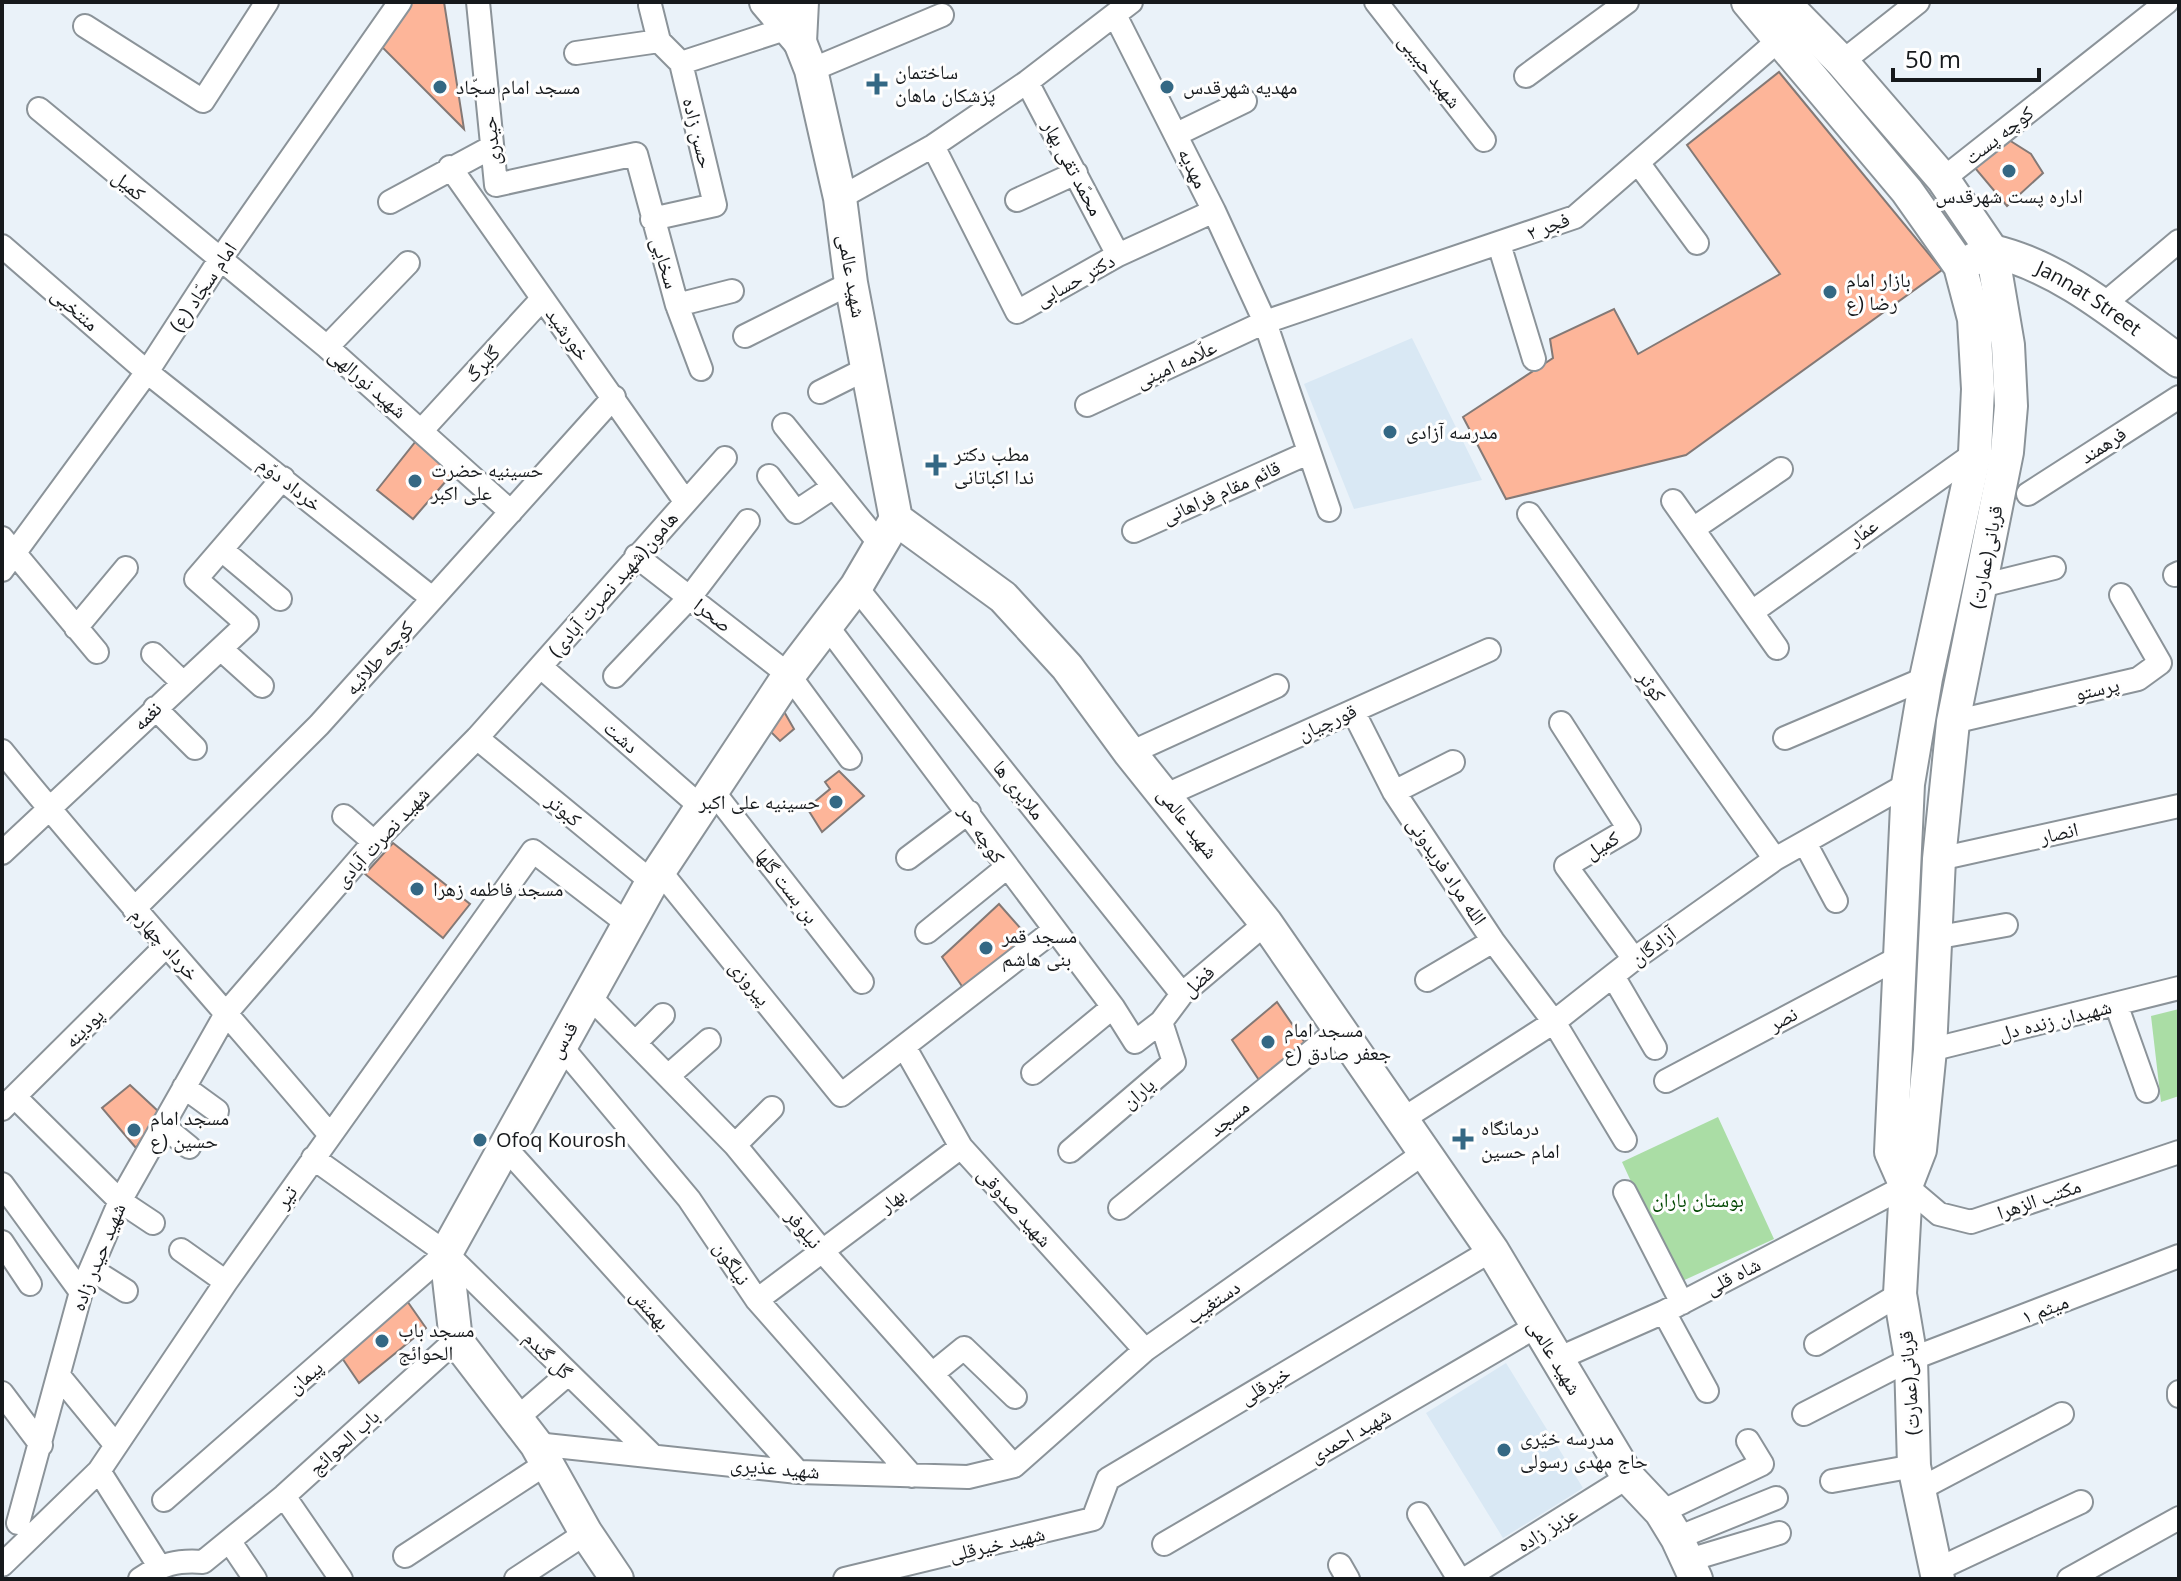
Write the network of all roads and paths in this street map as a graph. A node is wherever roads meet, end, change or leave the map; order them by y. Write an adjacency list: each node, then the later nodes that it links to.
1 (267, 2): 14 (street)
2 (400, 2): 44 (street, امام سجّاد (ع))
3 (478, 2): 27 (street, حیدری)
4 (766, 2): 15 (main road, شهید عالمی)
5 (1376, 2): 25 (street, شهید حبیبی)
6 (1627, 2): 20 (street)
7 (1748, 2): 13 (main road, (عمارت)قربانی)
8 (1918, 2): 18 (street)
9 (2167, 2): 32 (street, کوچه پست)
10 (650, 5): 16 (street)
11 (1124, 9): 21 (street, مهدیه); 24 (street, مهدیه)
12 (942, 15): 15 (street)
13 (1788, 21): 18 (main road, (عمارت)قربانی); 29 (street, فجر ۲); 46 (main road, (عمارت)قربانی)
14 (85, 26)
15 (800, 36): 19 (street); 33 (main road, شهید عالمی)
16 (659, 41): 17 (street); 19 (street)
17 (576, 53)
18 (1842, 62): 32 (main road, (عمارت)قربانی)
19 (681, 63): 37 (street, حسن زاده)
20 (1526, 76)
21 (1027, 82): 26 (street, مهدیه); 31 (street, محمّد تقی بهار)
22 (1245, 101): 24 (street)
23 (39, 109): 44 (street, کمیل)
24 (1177, 134): 36 (street, مهدیه)
25 (1484, 140)
26 (933, 146): 33 (street, مهدیه); 42 (street, دکتر حسابی)
27 (492, 147): 28 (street, حیدری); 30 (street)
28 (636, 154): 37 (street, سخایی)
29 (1639, 164): 39 (street); 40 (street, فجر ۲)
30 (450, 167): 35 (street); 49 (street, خورشید)
31 (1076, 173): 34 (street); 42 (street, محمّد تقی بهار)
32 (1943, 179): 41 (main road, (عمارت)قربانی)
33 (840, 198): 47 (main road, شهید عالمی)
34 (1017, 200)
35 (390, 202)
36 (1214, 211): 42 (street, دکتر حسابی); 52 (street, مهدیه)
37 (652, 219): 50 (street, سخایی)
38 (2179, 241): 51 (street)
39 (1697, 243)
40 (1499, 244): 52 (street, فجر ۲); 55 (street)
41 (1992, 251): 46 (main road); 51 (main road, Jannat Street); 88 (main road, (عمارت)قربانی)
42 (1118, 255)
43 (7, 260): 59 (street, منتخبی)
44 (219, 261): 54 (street, شهید نورالهی); 59 (street, امام سجّاد (ع))
45 (408, 263): 54 (street)
46 (1960, 266): 67 (main road, (عمارت)قربانی)
47 (851, 283): 53 (street); 57 (main road, شهید عالمی)
48 (732, 291): 50 (street)
49 (542, 299): 61 (street, خورشید); 65 (street, گلبرگ)
50 (677, 305): 58 (street, سخایی)
51 (2103, 305): 56 (main road, Jannat Street)
52 (1265, 322): 63 (street, علّامه امینی); 66 (street, مهدیه)
53 (745, 336)
54 (327, 347): 65 (street, شهید نورالهی)
55 (1534, 359)
56 (2179, 361)
57 (870, 367): 60 (street); 82 (main road, شهید عالمی)
58 (701, 369)
59 (147, 372): 71 (street, خرداد دوّم); 84 (street, امام سجّاد (ع))
60 (820, 392)
61 (614, 397): 74 (street, خورشید); 77 (street, کوچه طلائیه)
62 (2179, 397): 73 (street, فرهمند)
63 (1087, 405)
64 (784, 425): 72 (street)
65 (422, 430): 77 (street, شهید نورالهی)
66 (1308, 453): 76 (street, مهدیه); 81 (street, قائم مقام فراهانی)
67 (1975, 453): 94 (street, عمّار); 105 (main road, (عمارت)قربانی)
68 (725, 458): 74 (street, (شهید نصرت آبادی)هامون)
69 (1781, 469): 80 (street)
70 (769, 476): 72 (street)
71 (283, 478): 83 (street); 92 (street, خرداد دوّم)
72 (832, 488): 82 (street)
73 (2028, 494)
74 (685, 501): 85 (street, (شهید نصرت آبادی)هامون)
75 (1673, 501): 80 (street)
76 (1329, 510)
77 (511, 512): 92 (street, کوچه طلائیه)
78 (1529, 514): 132 (street, کوثر)
79 (748, 521): 91 (street)
80 (1693, 529): 94 (street)
81 (1134, 531)
82 (888, 532): 89 (main road, قدس); 117 (main road, شهید عالمی)
83 (222, 550): 93 (street); 98 (street, نغمه)
84 (6, 554): 96 (street)
85 (636, 556): 91 (street, صحرا); 102 (street, (شهید نصرت آبادی)هامون)
86 (126, 568): 96 (street)
87 (2054, 568): 88 (street)
88 (1981, 586): 111 (main road, (عمارت)قربانی)
89 (856, 587): 95 (main road, قدس); 152 (street, ملایری ها)
90 (2121, 595): 111 (street, پرستو)
91 (690, 597): 103 (street, صحرا); 104 (street)
92 (432, 598): 137 (street, کوچه طلائیه)
93 (280, 599)
94 (1752, 612): 97 (street)
95 (827, 626): 103 (main road, قدس); 126 (street, کوچه حر)
96 (76, 628): 100 (street)
97 (1777, 648)
98 (222, 650): 106 (street, نغمه); 107 (street)
99 (1489, 650): 110 (street, قورچیان)
100 (97, 652)
101 (153, 654): 106 (street)
102 (541, 667): 113 (street, شهید نصرت آبادی); 123 (street, دشت)
103 (789, 675): 118 (street, صحرا); 123 (main road, قدس)
104 (615, 676)
105 (1926, 678): 114 (street); 120 (main road, (عمارت)قربانی)
106 (182, 682): 109 (street, نغمه)
107 (262, 686)
108 (1277, 686): 117 (street)
109 (155, 708): 115 (street); 125 (street, نغمه)
110 (1353, 711): 121 (street, الله مراد فریدونی); 122 (street, قورچیان)
111 (1953, 722): 133 (main road, (عمارت)قربانی)
112 (1561, 723): 147 (street, کمیل)
113 (477, 738): 128 (street, شهید نصرت آبادی); 135 (street, کبوتر)
114 (1785, 738)
115 (195, 748)
116 (2, 751): 125 (street, خرداد چهارم)
117 (1130, 753): 122 (main road, شهید عالمی)
118 (850, 758)
119 (1453, 762): 121 (street)
120 (1908, 784): 129 (street, آزادگان); 146 (main road, (عمارت)قربانی)
121 (1394, 792): 144 (street, الله مراد فریدونی)
122 (1166, 795): 138 (main road, شهید عالمی)
123 (706, 798): 135 (main road, قدس); 150 (street, بن بست گلها)
124 (2179, 806): 133 (street, انصار)
125 (49, 809): 130 (street, نغمه); 137 (street, خرداد چهارم)
126 (969, 812): 131 (street); 134 (street, کوچه حر)
127 (344, 816): 128 (street)
128 (374, 842): 156 (street, شهید نصرت آبادی)
129 (1805, 843): 132 (street, آزادگان); 136 (street)
130 (2, 853)
131 (908, 858)
132 (1775, 859): 147 (street, آزادگان)
133 (1939, 859): 143 (main road, (عمارت)قربانی)
134 (1006, 868): 141 (street, کوچه حر); 142 (street)
135 (655, 876): 139 (main road, قدس); 165 (street, پیروزی)
136 (1836, 901)
137 (134, 909): 145 (street, خرداد چهارم)
138 (1266, 923): 152 (street, فضل); 160 (main road, شهید عالمی)
139 (628, 924): 153 (main road, قدس); 178 (street, تیر)
140 (2006, 925): 143 (street)
141 (1053, 931): 155 (street, کوچه حر); 165 (street)
142 (927, 932)
143 (1934, 938): 167 (main road, (عمارت)قربانی)
144 (1493, 941): 149 (street); 159 (street, الله مراد فریدونی)
145 (165, 947): 156 (street, خرداد چهارم); 173 (street, پودینه)
146 (1900, 957): 170 (street, نصر); 189 (main road, (عمارت)قربانی)
147 (1634, 959): 148 (street, آزادگان)
148 (1613, 976): 159 (street, آزادگان); 166 (street)
149 (1427, 980)
150 (862, 982)
151 (2179, 988): 154 (street, شهیدان زنده دل)
152 (1182, 994): 158 (street, فضل)
153 (589, 996): 163 (street, نیلوفر); 164 (main road, قدس)
154 (2116, 1004): 167 (street, شهیدان زنده دل); 172 (street)
155 (1113, 1007): 162 (street, کوچه حر); 168 (street)
156 (227, 1012): 171 (street, شهید حیدر زاده); 178 (street, خرداد چهارم)
157 (663, 1015): 163 (street)
158 (1161, 1022): 162 (street, فضل); 184 (street, یاران)
159 (1554, 1022): 176 (street, آزادگان); 179 (street, الله مراد فریدونی)
160 (1339, 1029): 176 (main road, شهید عالمی); 192 (street, مسجد)
161 (709, 1040): 169 (street)
162 (1135, 1042)
163 (635, 1043): 169 (street, نیلوفر)
164 (560, 1045): 180 (main road, قدس); 206 (street, نیلگون)
165 (905, 1048): 183 (street, شهید صدوقی)
166 (1655, 1048)
167 (1930, 1050): 189 (main road, (عمارت)قربانی)
168 (1033, 1073)
169 (668, 1076): 181 (street, نیلوفر)
170 (1666, 1081)
171 (184, 1087): 175 (street); 177 (street, شهید حیدر زاده)
172 (2147, 1091)
173 (8, 1103): 191 (street)
174 (772, 1108): 181 (street)
175 (217, 1111)
176 (1403, 1119): 186 (main road, شهید عالمی)
177 (162, 1125): 182 (street); 191 (street, شهید حیدر زاده)
178 (330, 1135): 187 (street, تیر)
179 (1625, 1140)
180 (503, 1145): 197 (main road, قدس); 229 (street, بهمنش)
181 (735, 1145): 198 (street, نیلوفر)
182 (189, 1147)
183 (961, 1147): 198 (street, بهار); 211 (street, شهید صدوقی)
184 (1070, 1151)
185 (2179, 1152): 189 (street, مکتب الزهرا)
186 (1424, 1153): 196 (main road, شهید عالمی); 211 (street, دستغیب)
187 (313, 1158): 197 (street, گل گندم); 201 (street, تیر)
188 (2, 1184): 204 (street)
189 (1906, 1186): 205 (main road, (عمارت)قربانی); 207 (street, شاه قلی)
190 (1625, 1192): 207 (street)
191 (120, 1201): 193 (street); 200 (street, شهید حیدر زاده)
192 (1120, 1208)
193 (153, 1223)
194 (2, 1242): 202 (street)
195 (181, 1250): 201 (street)
196 (1492, 1250): 208 (main road, شهید عالمی); 241 (street, خیرقلی)
197 (446, 1253): 209 (main road); 214 (street, گل گندم); 236 (street, پیمان)
198 (824, 1253): 206 (street, بهار); 215 (street, نیلوفر)
199 (2179, 1256): 212 (street, میثم ۱)
200 (91, 1269): 203 (street); 204 (street, شهید حیدر زاده)
201 (226, 1282): 224 (street, تیر)
202 (30, 1284)
203 (126, 1291)
204 (81, 1292): 216 (street, شهید حیدر زاده)
205 (1900, 1294): 210 (street); 212 (main road, (عمارت)قربانی)
206 (757, 1300): 230 (street, نیلگون)
207 (1673, 1307): 213 (street, شاه قلی); 217 (street)
208 (1537, 1326): 213 (main road, شهید عالمی); 245 (street, شهید احمدی)
209 (456, 1340): 223 (main road); 234 (street, باب الحوائج)
210 (1816, 1344)
211 (1145, 1350): 227 (street, دستغیب)
212 (1911, 1359): 220 (street, میثم ۱); 232 (main road, (عمارت)قربانی)
213 (1555, 1360): 231 (main road, شهید عالمی)
214 (568, 1374): 223 (street); 226 (street, گل گندم)
215 (932, 1374): 219 (street); 227 (street, نیلوفر)
216 (59, 1376): 224 (street); 225 (street, شهید حیدر زاده)
217 (1707, 1391)
218 (2, 1393): 225 (street)
219 (1015, 1397)
220 (1804, 1414)
221 (2062, 1414): 232 (street)
222 (1748, 1441): 246 (street)
223 (533, 1442): 226 (street, شهید عذیری); 242 (main road); 247 (street)
224 (114, 1443): 228 (street, تیر)
225 (41, 1445): 240 (street, شهید حیدر زاده)
226 (652, 1455): 229 (street, شهید عذیری)
227 (1014, 1466): 230 (street, شهید عذیری)
228 (99, 1471): 240 (street, تیر); 248 (street)
229 (798, 1472): 230 (street, شهید عذیری)
230 (912, 1476)
231 (1628, 1477): 246 (main road, شهید عالمی); 258 (street, عزیز زاده)
232 (1916, 1478): 233 (street); 250 (main road, (عمارت)قربانی)
233 (1832, 1481)
234 (284, 1496): 244 (street, باب الحوائج); 253 (street)
235 (1776, 1498): 246 (street)
236 (164, 1500)
237 (2081, 1502): 250 (street)
238 (1419, 1514): 257 (street)
239 (2179, 1518): 259 (street)
240 (17, 1523): 249 (street, تیر)
241 (1056, 1530): 256 (street, شهید خیرقلی)
242 (586, 1533): 254 (street); 255 (main road)
243 (1779, 1533): 246 (street)
244 (230, 1542): 248 (street, باب الحوائج); 252 (street)
245 (1164, 1544)
246 (1681, 1547)
247 (405, 1556)
248 (170, 1563): 251 (street)
249 (2, 1565)
250 (1937, 1574)
251 (140, 1579)
252 (255, 1579)
253 (341, 1579)
254 (516, 1579)
255 (617, 1579)
256 (845, 1579)
257 (1459, 1579)
258 (1465, 1579)
259 (2069, 1579)

